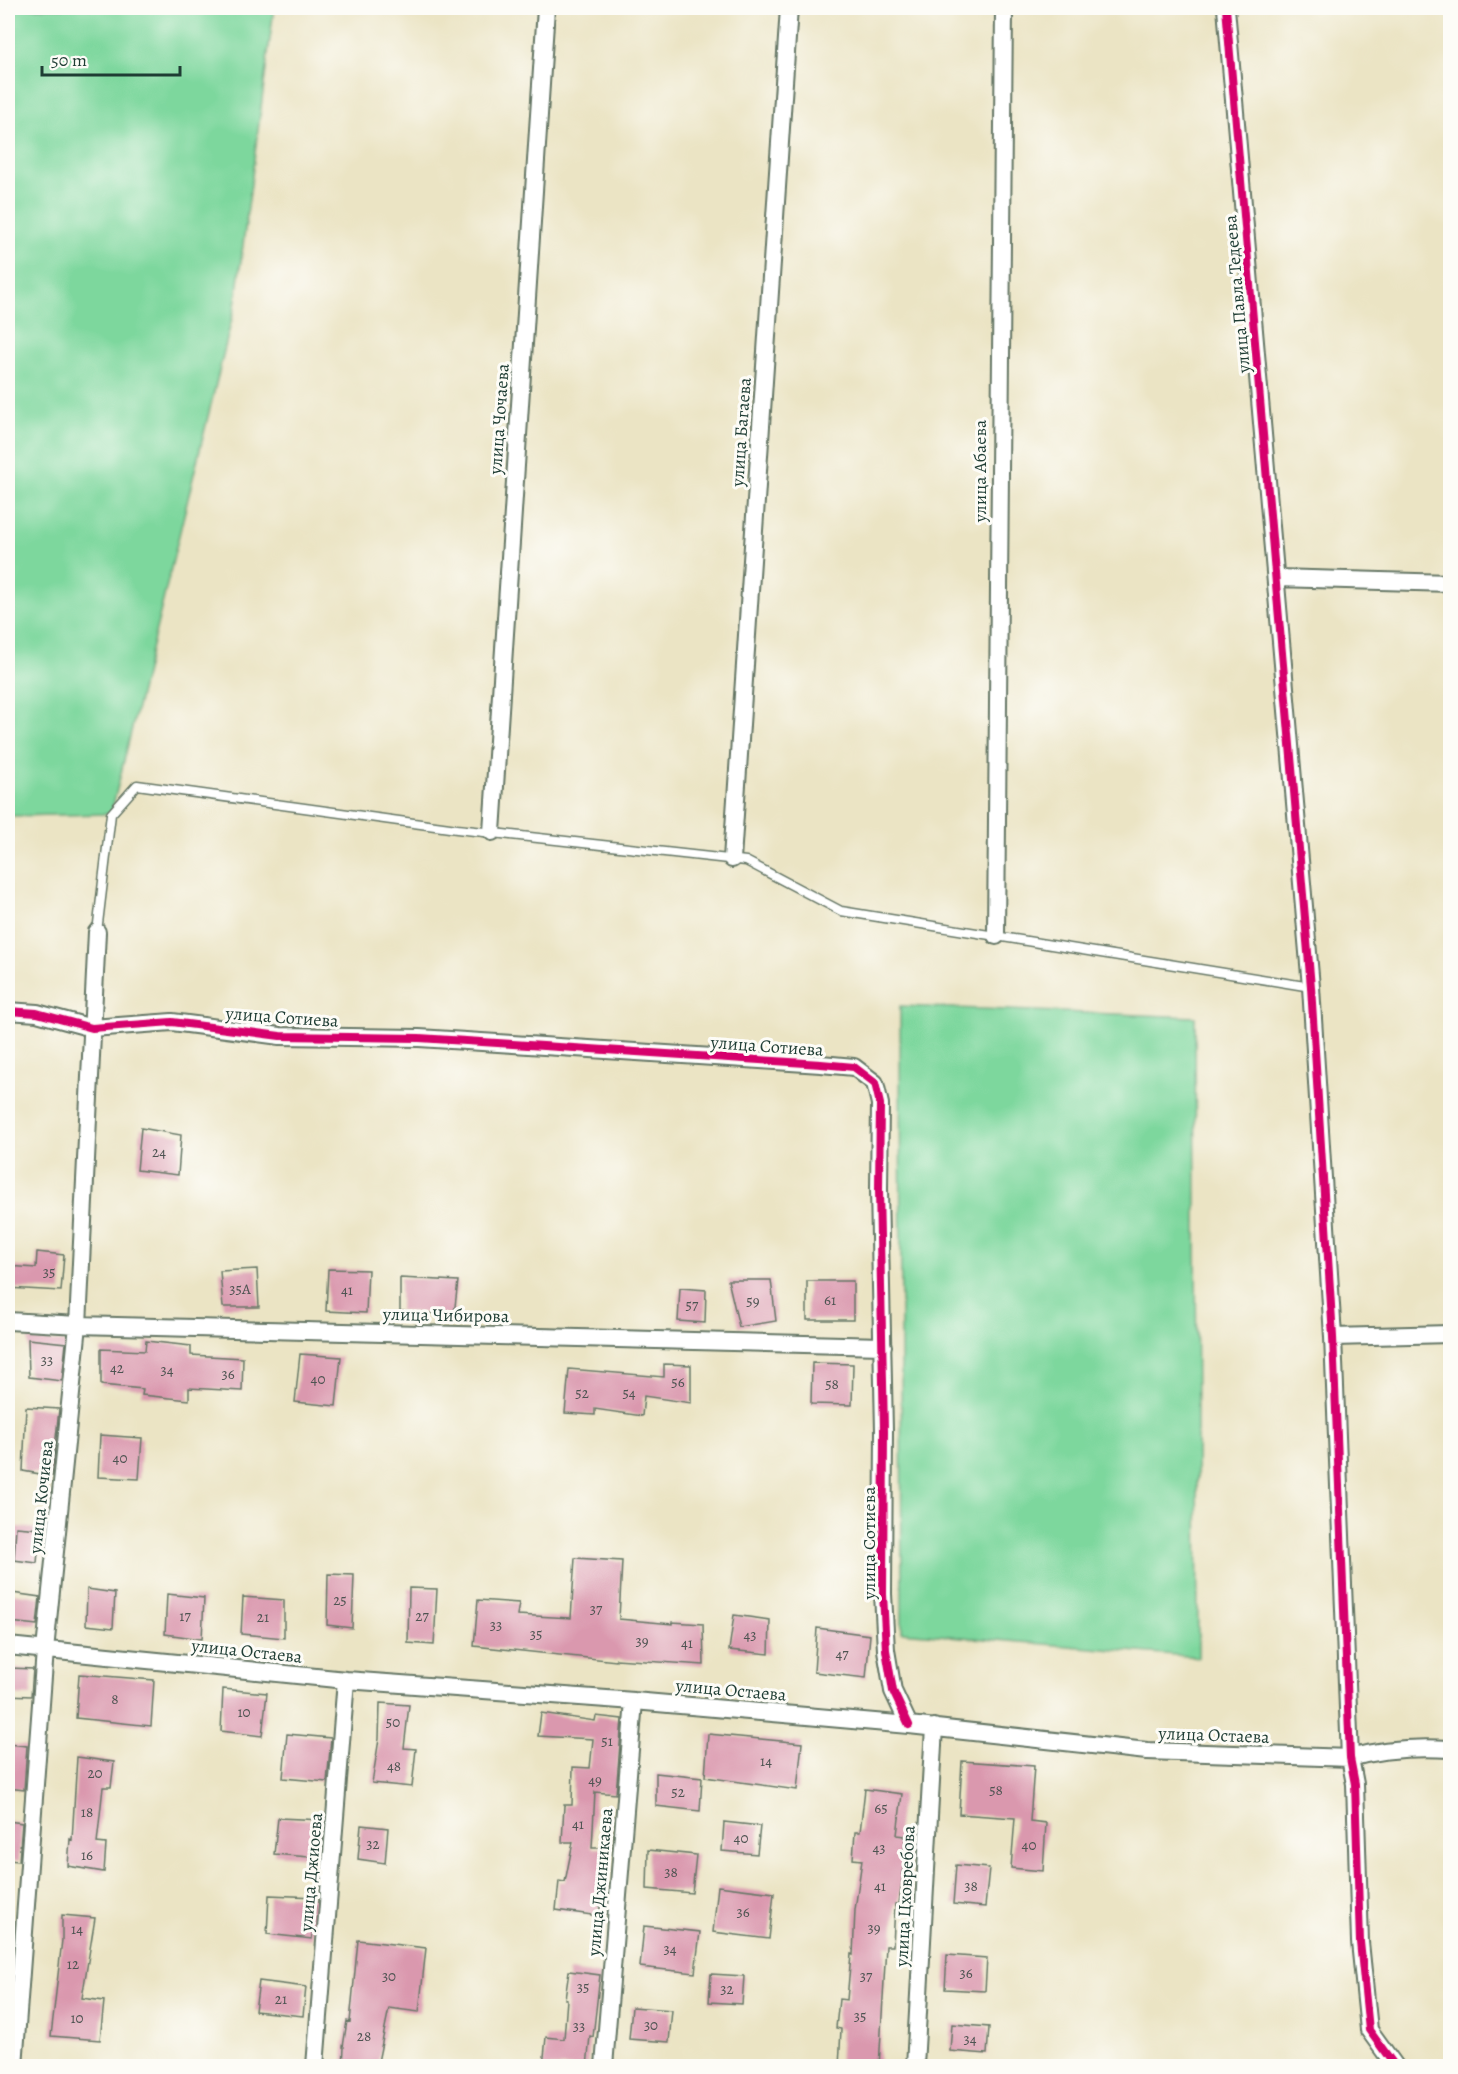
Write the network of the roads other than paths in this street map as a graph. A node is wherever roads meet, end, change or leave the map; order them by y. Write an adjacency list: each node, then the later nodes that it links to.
1 (546, 8): 7 (street, улица Чочаева)
2 (789, 8): 8 (street, улица Багаева)
3 (1004, 8): 10 (street, улица Абаева)
4 (1226, 8): 5 (street, улица Павла Тедеева)
5 (1277, 578): 6 (street); 11 (street, улица Павла Тедеева)
6 (1450, 583)
7 (492, 832): 8 (lane); 9 (lane)
8 (732, 859): 10 (lane)
9 (96, 932): 13 (street, улица Кочиева)
10 (996, 936): 11 (lane)
11 (1311, 987): 17 (street, улица Павла Тедеева)
12 (8, 1011): 13 (street, улица Сотиева)
13 (92, 1028): 15 (street, улица Кочиева); 18 (street, улица Сотиева)
14 (8, 1321): 15 (street, улица Чибирова)
15 (78, 1325): 18 (street, улица Чибирова); 20 (street, улица Кочиева)
16 (1450, 1334): 17 (street)
17 (1333, 1337): 26 (street, улица Павла Тедеева)
18 (883, 1346): 23 (street, улица Сотиева)
19 (8, 1646): 20 (street, улица Остаева)
20 (45, 1650): 21 (street, улица Остаева); 27 (street, улица Кочиева)
21 (346, 1680): 22 (street, улица Остаева); 28 (street, улица Джиоева)
22 (634, 1701): 23 (street, улица Остаева); 29 (street, улица Джиникаева)
23 (909, 1725): 24 (street, улица Остаева)
24 (934, 1728): 26 (street, улица Остаева); 30 (street, улица Цховребова)
25 (1450, 1749): 26 (street, улица Остаева)
26 (1350, 1758): 31 (street, улица Павла Тедеева)
27 (14, 2067)
28 (315, 2067)
29 (604, 2067)
30 (915, 2067)
31 (1395, 2067)

